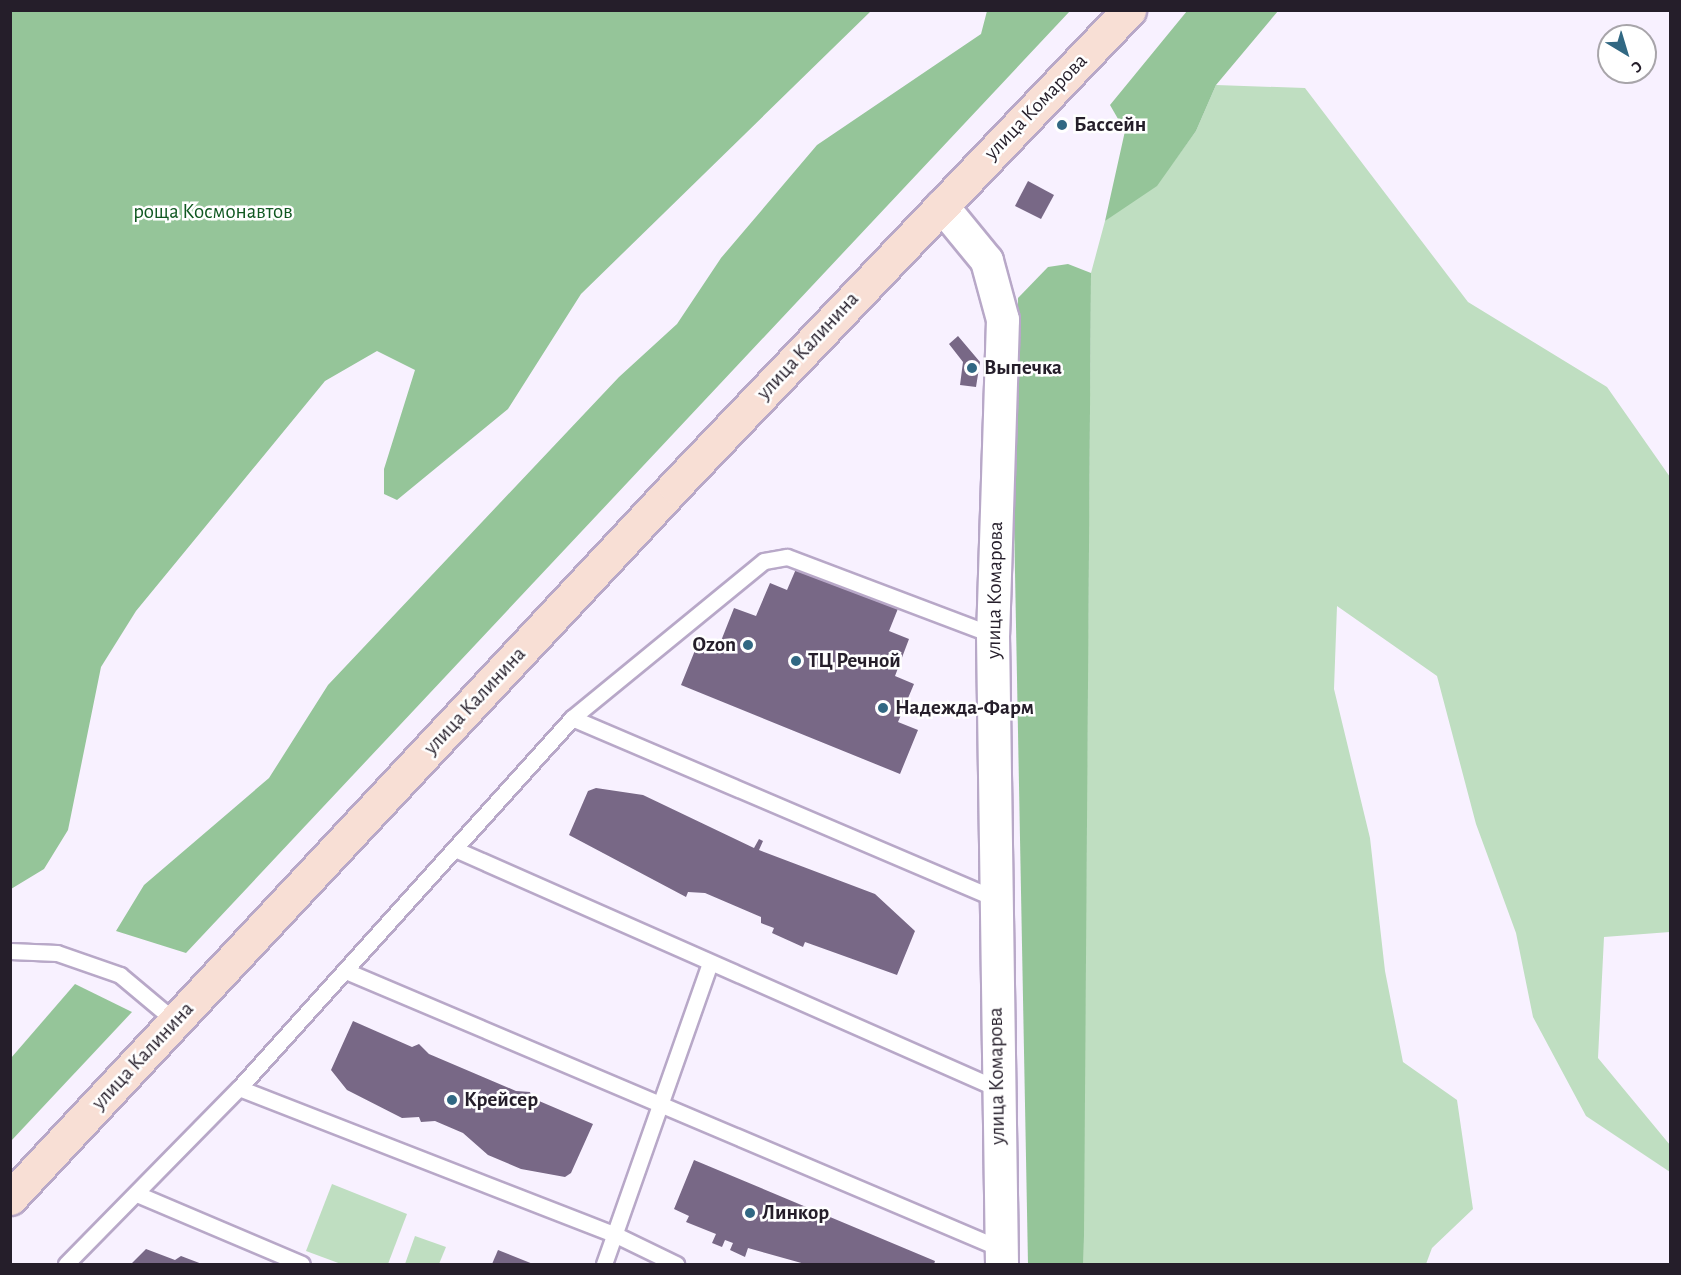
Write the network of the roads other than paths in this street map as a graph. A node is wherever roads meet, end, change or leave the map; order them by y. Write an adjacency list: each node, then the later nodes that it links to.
1 (1129, 10): 2 (main road, улица Комарова)
2 (942, 206): 3 (street, улица Комарова); 10 (main road, улица Калинина)
3 (993, 635): 4 (lane); 6 (street, улица Комарова)
4 (572, 718): 5 (lane); 6 (lane)
5 (457, 850): 8 (lane); 9 (lane)
6 (998, 899): 12 (street, улица Комарова)
7 (10, 951): 10 (lane)
8 (710, 963): 12 (lane); 13 (lane)
9 (346, 971): 11 (lane); 13 (lane)
10 (175, 1022): 15 (main road, улица Калинина)
11 (239, 1088): 14 (lane); 16 (lane)
12 (996, 1088): 17 (street, улица Комарова)
13 (658, 1100): 16 (lane); 17 (lane)
14 (137, 1194): 18 (lane); 19 (lane)
15 (10, 1198)
16 (615, 1235): 20 (lane); 21 (lane)
17 (1002, 1257)
18 (66, 1264)
19 (302, 1264)
20 (604, 1264)
21 (676, 1264)

